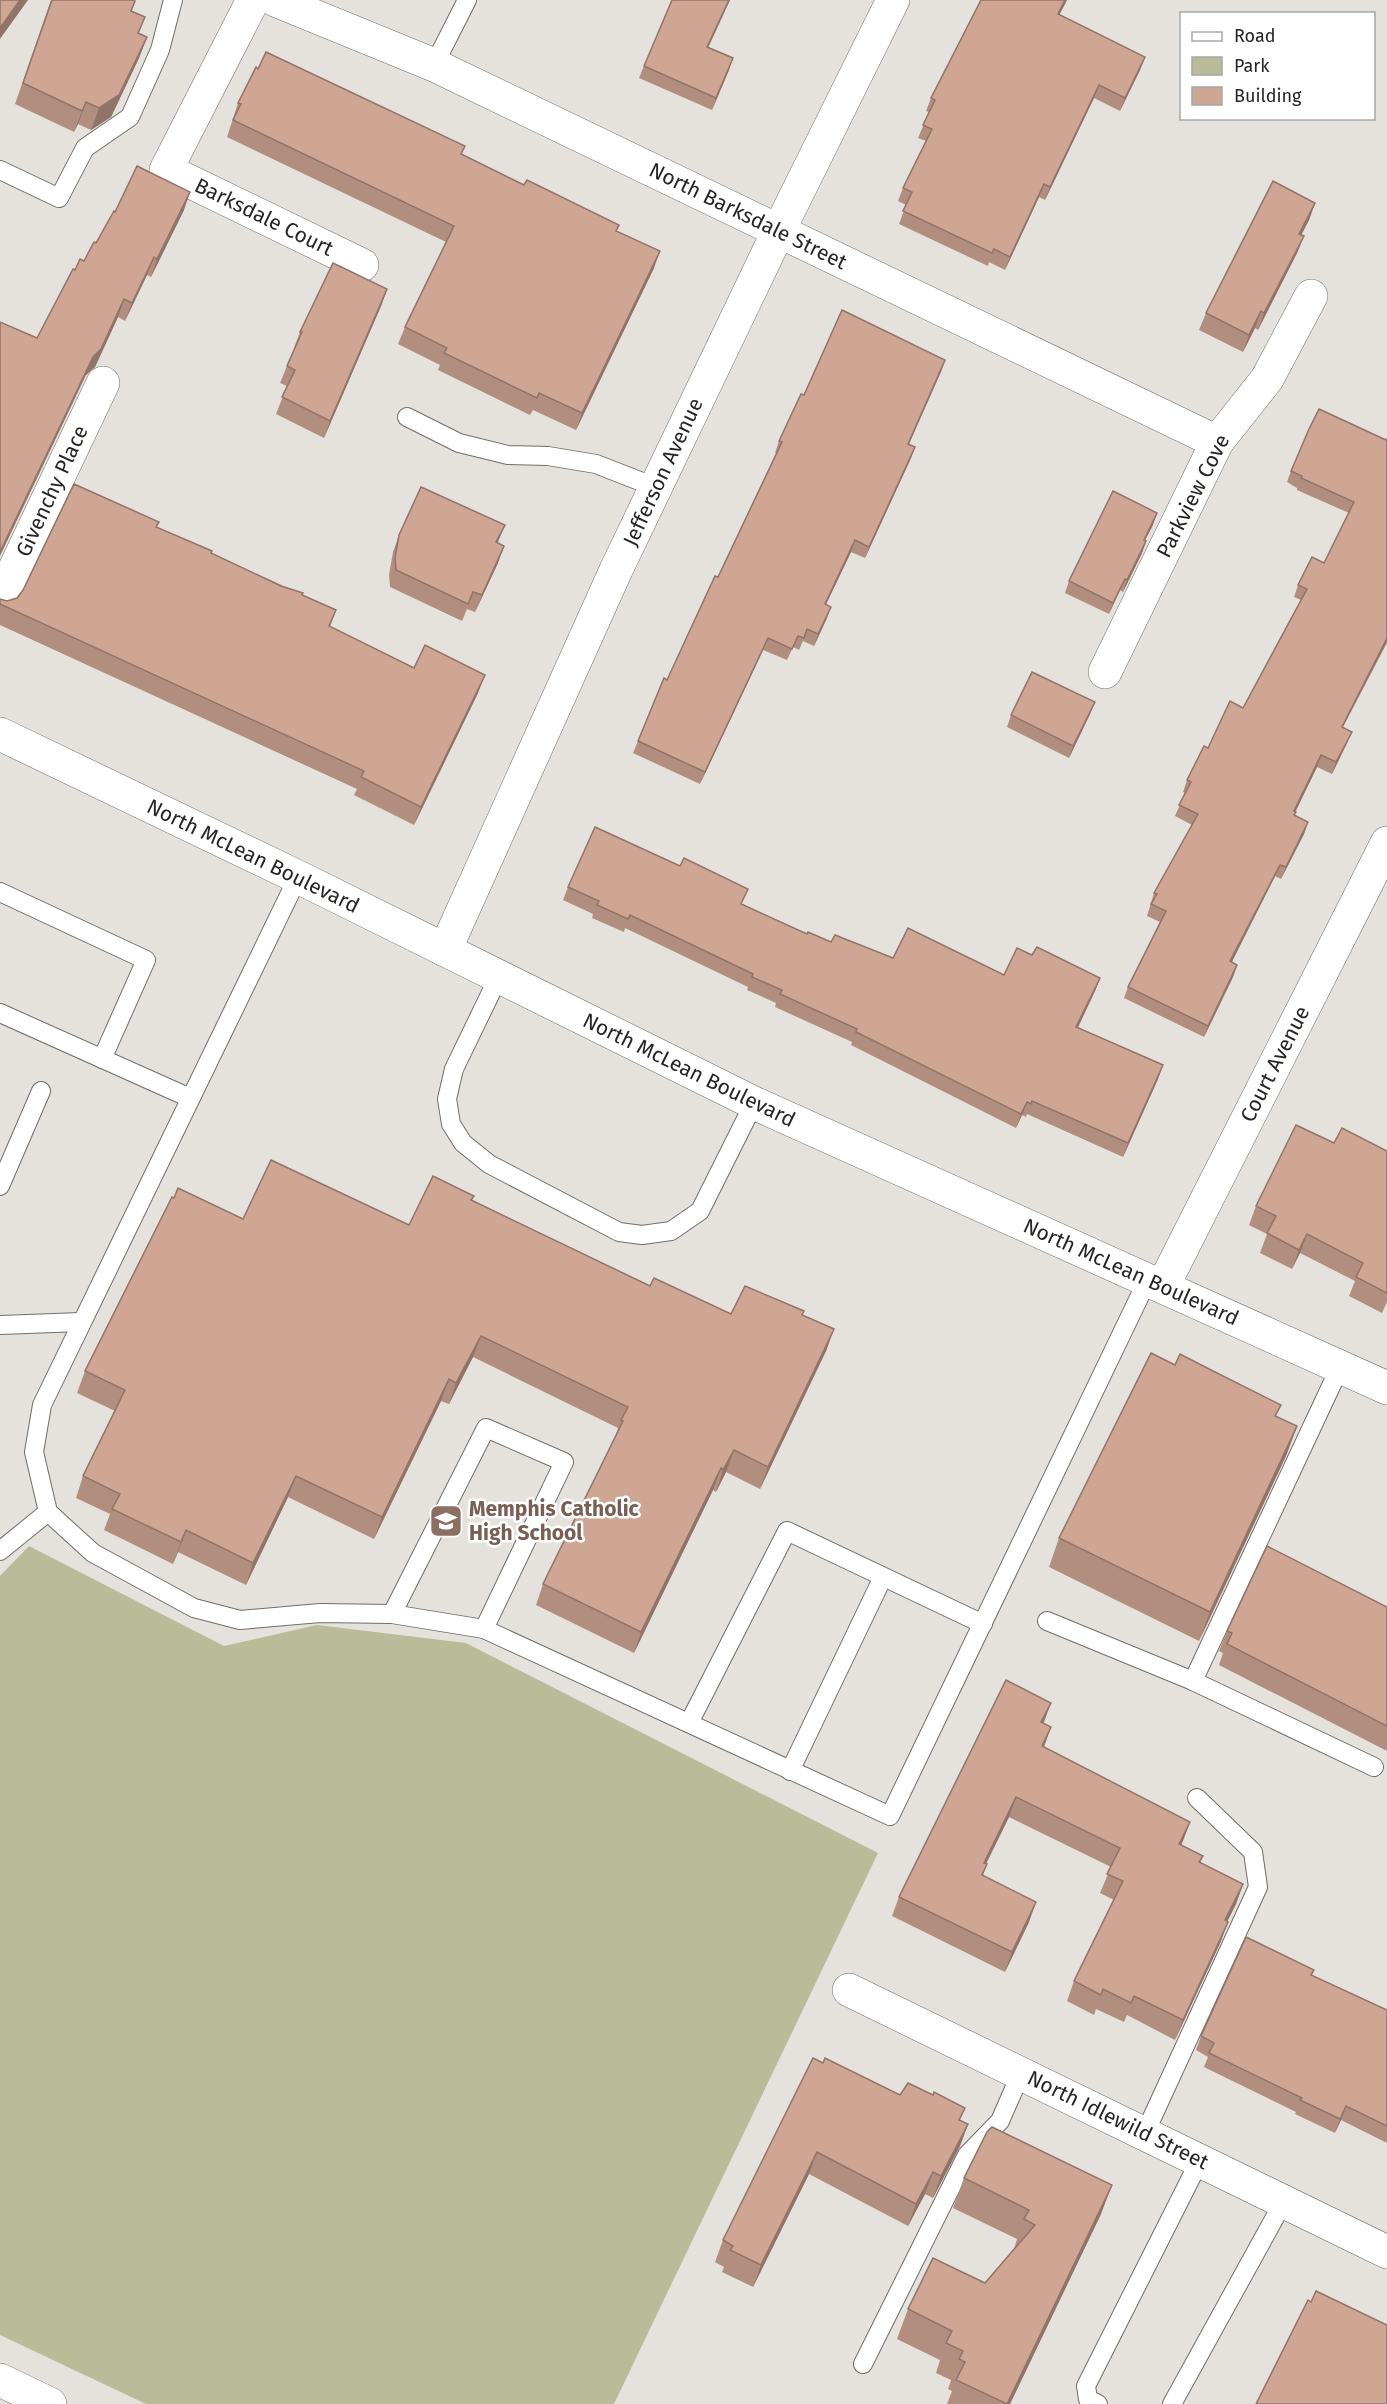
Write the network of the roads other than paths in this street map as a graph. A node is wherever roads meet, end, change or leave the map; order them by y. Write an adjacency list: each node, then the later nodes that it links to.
1 (173, 0): 7 (lane)
2 (253, 0): 9 (street, Barksdale Court)
3 (275, 0): 6 (street, North Barksdale Street)
4 (467, 0): 6 (lane)
5 (893, 0): 8 (street, Jefferson Avenue)
6 (434, 65): 8 (street, North Barksdale Street)
7 (0, 171)
8 (778, 230): 13 (street, North Barksdale Street); 14 (street, Jefferson Avenue)
9 (362, 265)
10 (1311, 296): 13 (street, Parkview Cove)
11 (103, 383): 15 (street, Givenchy Place)
12 (407, 417): 14 (lane)
13 (1217, 442): 16 (street, Parkview Cove)
14 (656, 487): 21 (street, Jefferson Avenue)
15 (0, 600)
16 (1106, 672)
17 (0, 734): 19 (street, North McLean Boulevard)
18 (1387, 843): 29 (street, Court Avenue)
19 (298, 877): 21 (street, North McLean Boulevard); 26 (lane)
20 (0, 892): 24 (lane)
21 (445, 950): 22 (street, North McLean Boulevard)
22 (499, 976): 27 (street, North McLean Boulevard); 27 (lane)
23 (0, 1013): 24 (lane)
24 (102, 1059): 26 (lane)
25 (41, 1091): 28 (lane)
26 (190, 1098): 30 (lane)
27 (753, 1103): 29 (street, North McLean Boulevard)
28 (0, 1186)
29 (1155, 1282): 32 (street, North McLean Boulevard); 39 (lane)
30 (81, 1322): 31 (lane); 34 (lane)
31 (0, 1325)
32 (1340, 1367): 33 (street, North McLean Boulevard); 41 (lane)
33 (1387, 1388)
34 (48, 1512): 35 (lane); 37 (lane)
35 (0, 1551)
36 (883, 1577): 39 (lane); 42 (lane); 44 (lane)
37 (392, 1614): 40 (lane); 40 (lane)
38 (1047, 1621): 41 (lane)
39 (983, 1624): 44 (lane)
40 (484, 1629): 42 (lane)
41 (1193, 1681): 43 (lane)
42 (689, 1723): 44 (lane)
43 (1374, 1767)
44 (790, 1771)
45 (1197, 1798): 48 (lane)
46 (849, 1990): 47 (street, North Idlewild Street)
47 (1021, 2073): 48 (street, North Idlewild Street); 52 (lane)
48 (1145, 2133): 49 (street, North Idlewild Street)
49 (1200, 2160): 50 (street, North Idlewild Street); 55 (lane)
50 (1284, 2200): 51 (street, North Idlewild Street); 56 (lane)
51 (1387, 2252)
52 (863, 2364)
53 (0, 2380): 54 (street)
54 (50, 2404)
55 (1098, 2404)
56 (1172, 2404)

